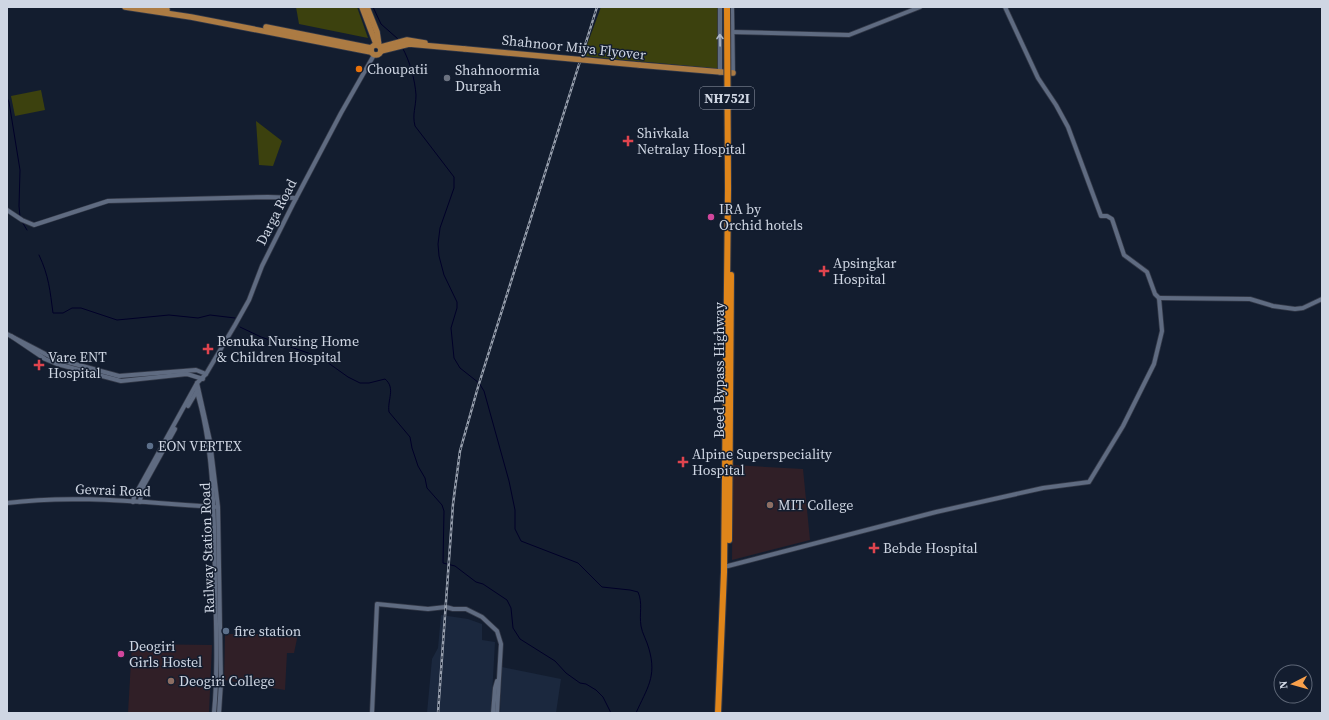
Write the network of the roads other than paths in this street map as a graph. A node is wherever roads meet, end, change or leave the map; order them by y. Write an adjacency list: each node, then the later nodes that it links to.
1 (125, 7): 12 (main road)
2 (150, 7): 12 (main road)
3 (362, 7): 12 (main road)
4 (367, 7): 12 (main road)
5 (720, 7): 13 (street, one-way to 5)
6 (727, 7): 26 (highway, Beed Bypass Highway / NH752I, bridge)
7 (732, 7): 10 (street)
8 (920, 7): 10 (street)
9 (1005, 7): 17 (street)
10 (732, 32): 14 (street)
11 (461, 48): 12 (main road, Shahnoor Miya Flyover); 12 (main road, Shahnoor Miya Flyover); 13 (main road, Shahnoor Miya Flyover, bridge)
12 (378, 49): 15 (street, Darga Road)
13 (720, 73): 14 (main road, Shahnoor Miya Flyover)
14 (733, 73)
15 (296, 198): 16 (street); 20 (street, Darga Road)
16 (7, 210)
17 (1159, 298): 18 (street); 26 (street)
18 (1322, 299)
19 (8, 334): 20 (street); 21 (street)
20 (206, 374): 21 (street, Darga Road)
21 (199, 385): 22 (street, Darga Road); 23 (street, Darga Road); 25 (street, Railway Station Road)
22 (133, 502): 23 (street, Gevrai Road); 24 (street, Gevrai Road)
23 (140, 502): 25 (street, Gevrai Road)
24 (7, 503)
25 (216, 507): 28 (street, Railway Station Road); 29 (street, Railway Station Road)
26 (726, 566): 33 (highway, Beed Bypass Highway / NH752I); 34 (highway, Beed Bypass Highway / NH752I)
27 (498, 678): 30 (street); 31 (street); 32 (street)
28 (214, 713)
29 (219, 713)
30 (372, 713)
31 (493, 713)
32 (497, 713)
33 (718, 713)
34 (722, 713)

